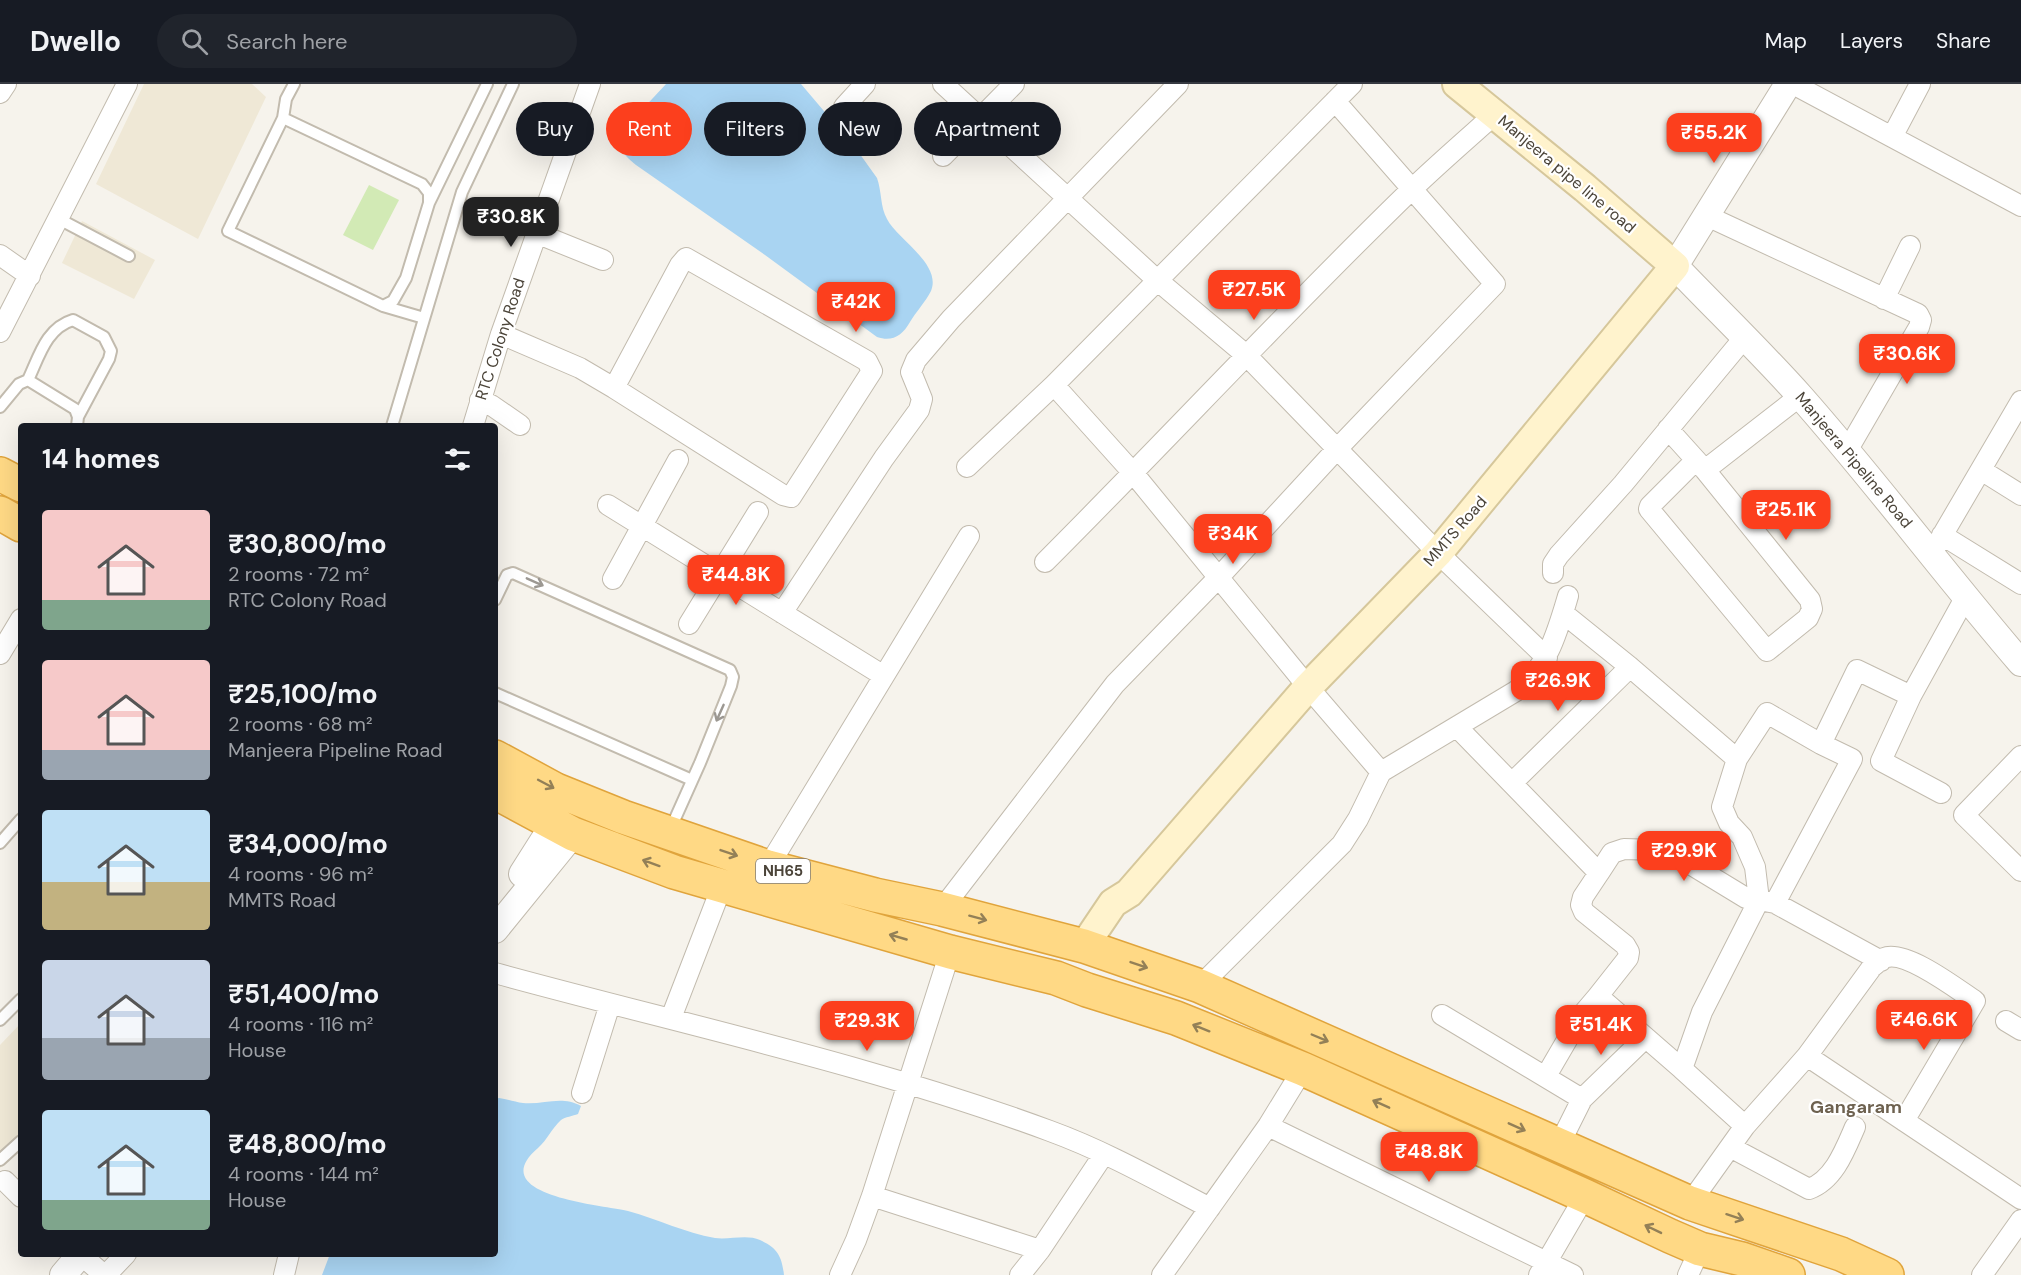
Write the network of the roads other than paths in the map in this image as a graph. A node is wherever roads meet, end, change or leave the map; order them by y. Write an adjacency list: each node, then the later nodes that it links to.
1 (6, 84): 16 (street)
2 (127, 84): 30 (street)
3 (294, 84): 22 (lane)
4 (487, 84): 27 (lane)
5 (513, 84): 41 (lane)
6 (590, 84): 31 (street, RTC Colony Road)
7 (865, 84): 18 (street)
8 (943, 84): 19 (street)
9 (1014, 84): 20 (street)
10 (1178, 84): 26 (street)
11 (1352, 84): 17 (street)
12 (1457, 84): 21 (main road, Manjeera pipe line road)
13 (1788, 84): 29 (street, MMTS Road)
14 (1793, 84): 23 (street)
15 (1920, 84): 23 (street)
16 (0, 93)
17 (1335, 101): 25 (street); 38 (street)
18 (849, 102)
19 (962, 102)
20 (997, 102)
21 (1495, 114): 25 (street); 36 (main road, Manjeera pipe line road)
22 (283, 118): 27 (lane); 40 (lane)
23 (1892, 137): 28 (street)
24 (1022, 156): 26 (street)
25 (1412, 189): 45 (street); 58 (street)
26 (1070, 198): 38 (street); 84 (street)
27 (429, 203): 40 (lane)
28 (2021, 206)
29 (1707, 216): 36 (street, MMTS Road); 39 (street)
30 (60, 219): 34 (lane); 37 (street)
31 (536, 233): 35 (street); 43 (street, RTC Colony Road)
32 (1910, 246): 39 (street)
33 (0, 255): 37 (street)
34 (129, 256)
35 (603, 260)
36 (1675, 266): 44 (street, Manjeera Pipeline Road); 75 (main road, MMTS Road)
37 (30, 276): 42 (street)
38 (1157, 280): 45 (street); 47 (street)
39 (1884, 299): 59 (street)
40 (382, 306): 41 (lane)
41 (424, 318): 54 (lane)
42 (0, 332)
43 (501, 334): 48 (street); 50 (street, RTC Colony Road)
44 (1744, 338): 49 (street, Manjeera Pipeline Road); 57 (street)
45 (1246, 355): 58 (street); 65 (street)
46 (28, 380): 52 (lane); 53 (lane); 53 (lane)
47 (1054, 386): 62 (street); 65 (street)
48 (614, 388): 48 (street)
49 (1800, 396): 59 (street, Manjeera Pipeline Road); 61 (street)
50 (480, 400): 55 (street, RTC Colony Road); 56 (street)
51 (2021, 401): 63 (street)
52 (0, 407)
53 (77, 421)
54 (393, 423)
55 (474, 423)
56 (520, 424)
57 (1668, 429): 61 (street); 77 (street)
58 (1337, 449): 75 (street); 79 (street)
59 (1847, 451): 74 (street, Manjeera Pipeline Road)
60 (678, 460): 72 (street)
61 (1700, 465): 61 (street)
62 (968, 468)
63 (1981, 470): 67 (street); 74 (street)
64 (0, 474): 66 (highway)
65 (1134, 474): 76 (street); 79 (street)
66 (18, 483)
67 (2021, 495)
68 (608, 505): 72 (street)
69 (758, 512): 78 (street)
70 (0, 513): 71 (highway)
71 (18, 523)
72 (642, 526): 78 (street); 80 (street)
73 (969, 536): 91 (street)
74 (1937, 544): 81 (street); 83 (street, Manjeera Pipeline Road)
75 (1438, 554): 88 (street); 92 (main road, MMTS Road)
76 (1045, 562)
77 (1553, 573)
78 (719, 574): 84 (street); 86 (street)
79 (1219, 577): 92 (street); 116 (street)
80 (613, 579)
81 (2021, 584)
82 (498, 594): 101 (lane, one-way to 101)
83 (1965, 598): 89 (street, Manjeera Pipeline Road); 94 (street)
84 (782, 613): 91 (street)
85 (18, 624): 87 (street)
86 (689, 624)
87 (0, 654)
88 (1547, 658): 90 (street); 95 (street)
89 (2021, 663)
90 (1630, 667): 99 (street); 102 (street)
91 (884, 676): 109 (street)
92 (1308, 687): 100 (street); 119 (main road, MMTS Road)
93 (498, 694): 101 (lane)
94 (1911, 696): 96 (street); 103 (street)
95 (1457, 727): 100 (street); 102 (street)
96 (1821, 744): 99 (street); 114 (street)
97 (2021, 756): 110 (street)
98 (498, 759): 107 (highway, NH65, one-way to 107)
99 (1737, 759): 114 (street)
100 (1381, 772): 123 (street)
101 (692, 780): 107 (lane)
102 (1512, 783): 111 (street)
103 (1941, 793)
104 (498, 794): 106 (highway, NH65)
105 (18, 822): 108 (lane)
106 (562, 829): 113 (highway, NH65, one-way to 106); 115 (street); 118 (street)
107 (668, 832): 109 (highway, NH65, one-way to 109)
108 (0, 843)
109 (768, 867): 112 (highway, NH65)
110 (2021, 871)
111 (1599, 873): 114 (street); 124 (street)
112 (818, 880): 116 (highway, NH65); 117 (highway)
113 (722, 886): 117 (highway, NH65); 128 (street)
114 (1767, 901): 121 (street); 133 (street)
115 (498, 907)
116 (942, 909): 119 (highway, NH65, one-way to 119)
117 (810, 912): 120 (highway, NH65, one-way to 117)
118 (498, 925)
119 (1094, 949): 123 (highway, NH65, one-way to 123)
120 (950, 952): 132 (highway, NH65, one-way to 120); 135 (street)
121 (1881, 960): 131 (street); 138 (street)
122 (498, 974): 126 (street)
123 (1200, 986): 143 (highway, NH65, one-way to 143)
124 (1598, 996): 130 (street); 134 (street)
125 (18, 1002): 129 (lane)
126 (610, 1004): 128 (street); 136 (street)
127 (1442, 1015): 134 (street)
128 (670, 1018): 135 (street)
129 (0, 1020)
130 (1645, 1038): 133 (street); 137 (street)
131 (1807, 1056): 138 (street); 140 (street)
132 (1303, 1069): 139 (street); 150 (highway, NH65, one-way to 132)
133 (1682, 1069): 140 (street)
134 (1545, 1076): 137 (street)
135 (909, 1083): 145 (street); 149 (street)
136 (582, 1093)
137 (1582, 1099): 143 (street)
138 (1904, 1121): 151 (street)
139 (1268, 1126): 153 (street); 161 (street)
140 (1745, 1126): 144 (street)
141 (1854, 1127): 144 (street)
142 (18, 1144): 146 (lane)
143 (1559, 1146): 152 (highway, NH65)
144 (1730, 1147): 152 (street)
145 (1104, 1154): 153 (street); 155 (street)
146 (0, 1160)
147 (5, 1181): 148 (street)
148 (18, 1194)
149 (872, 1196): 155 (street); 164 (street)
150 (1585, 1196): 159 (highway, NH65, one-way to 150); 161 (street)
151 (2021, 1199)
152 (1690, 1203): 169 (highway, NH65, one-way to 169)
153 (1210, 1208): 166 (street)
154 (2021, 1220): 170 (street)
155 (1040, 1250): 165 (street)
156 (78, 1257): 162 (street)
157 (88, 1257): 160 (street)
158 (288, 1257): 163 (street)
159 (1694, 1262): 168 (highway, NH65)
160 (114, 1266)
161 (1543, 1268): 167 (street)
162 (63, 1275)
163 (284, 1275)
164 (840, 1275)
165 (1020, 1275)
166 (1162, 1275)
167 (1573, 1275)
168 (1788, 1275)
169 (1887, 1275)
170 (1982, 1275)

